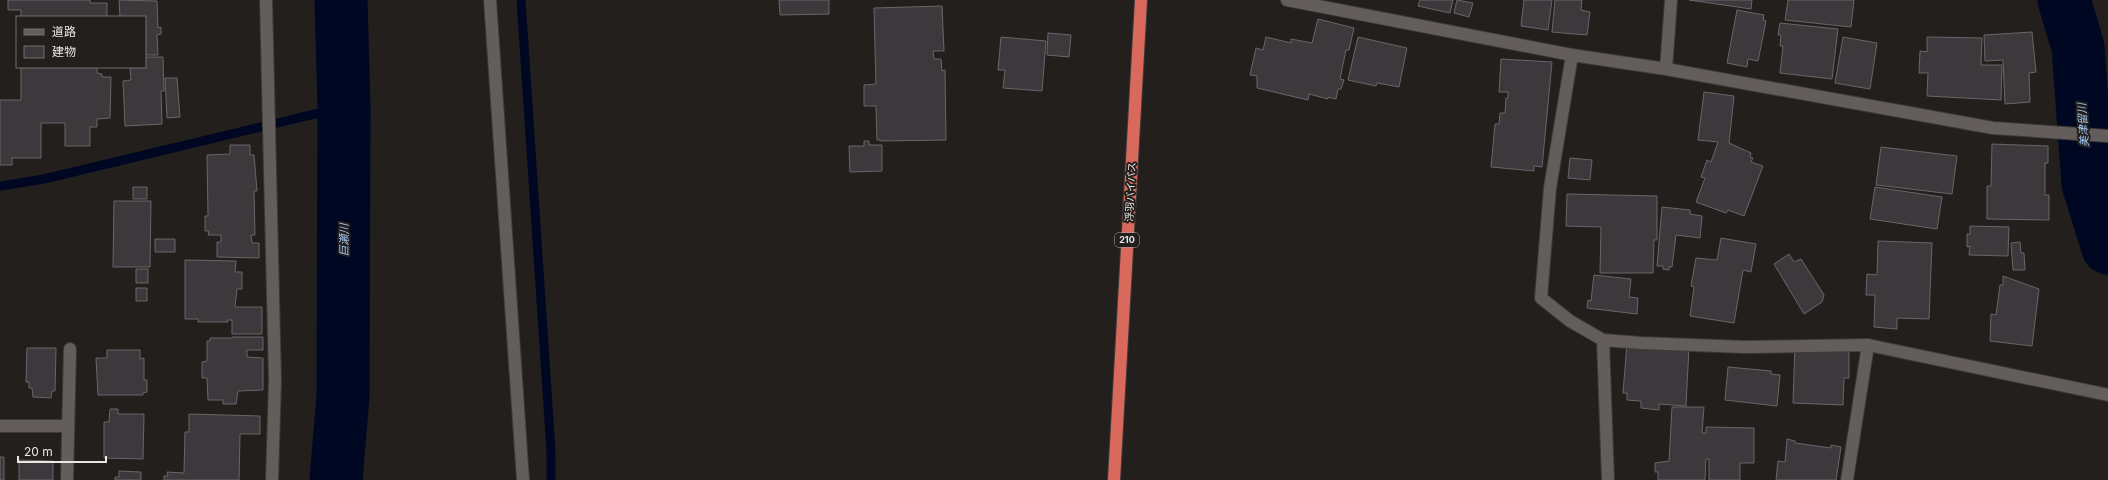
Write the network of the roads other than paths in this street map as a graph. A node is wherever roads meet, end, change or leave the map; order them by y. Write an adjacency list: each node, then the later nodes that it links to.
1 (266, 0): 16 (street)
2 (490, 0): 17 (street)
3 (1140, 0): 18 (highway, 浮羽バイパス / 210)
4 (1287, 0): 6 (street)
5 (1670, 0): 7 (street)
6 (1572, 55): 7 (street); 9 (street)
7 (1666, 69): 8 (street)
8 (2108, 136)
9 (1603, 340): 10 (street); 19 (street)
10 (1868, 345): 12 (street); 20 (street)
11 (70, 350): 14 (street)
12 (2108, 395)
13 (0, 426): 14 (street)
14 (68, 426): 15 (street)
15 (67, 480)
16 (272, 480)
17 (523, 480)
18 (1114, 480)
19 (1608, 480)
20 (1847, 480)

